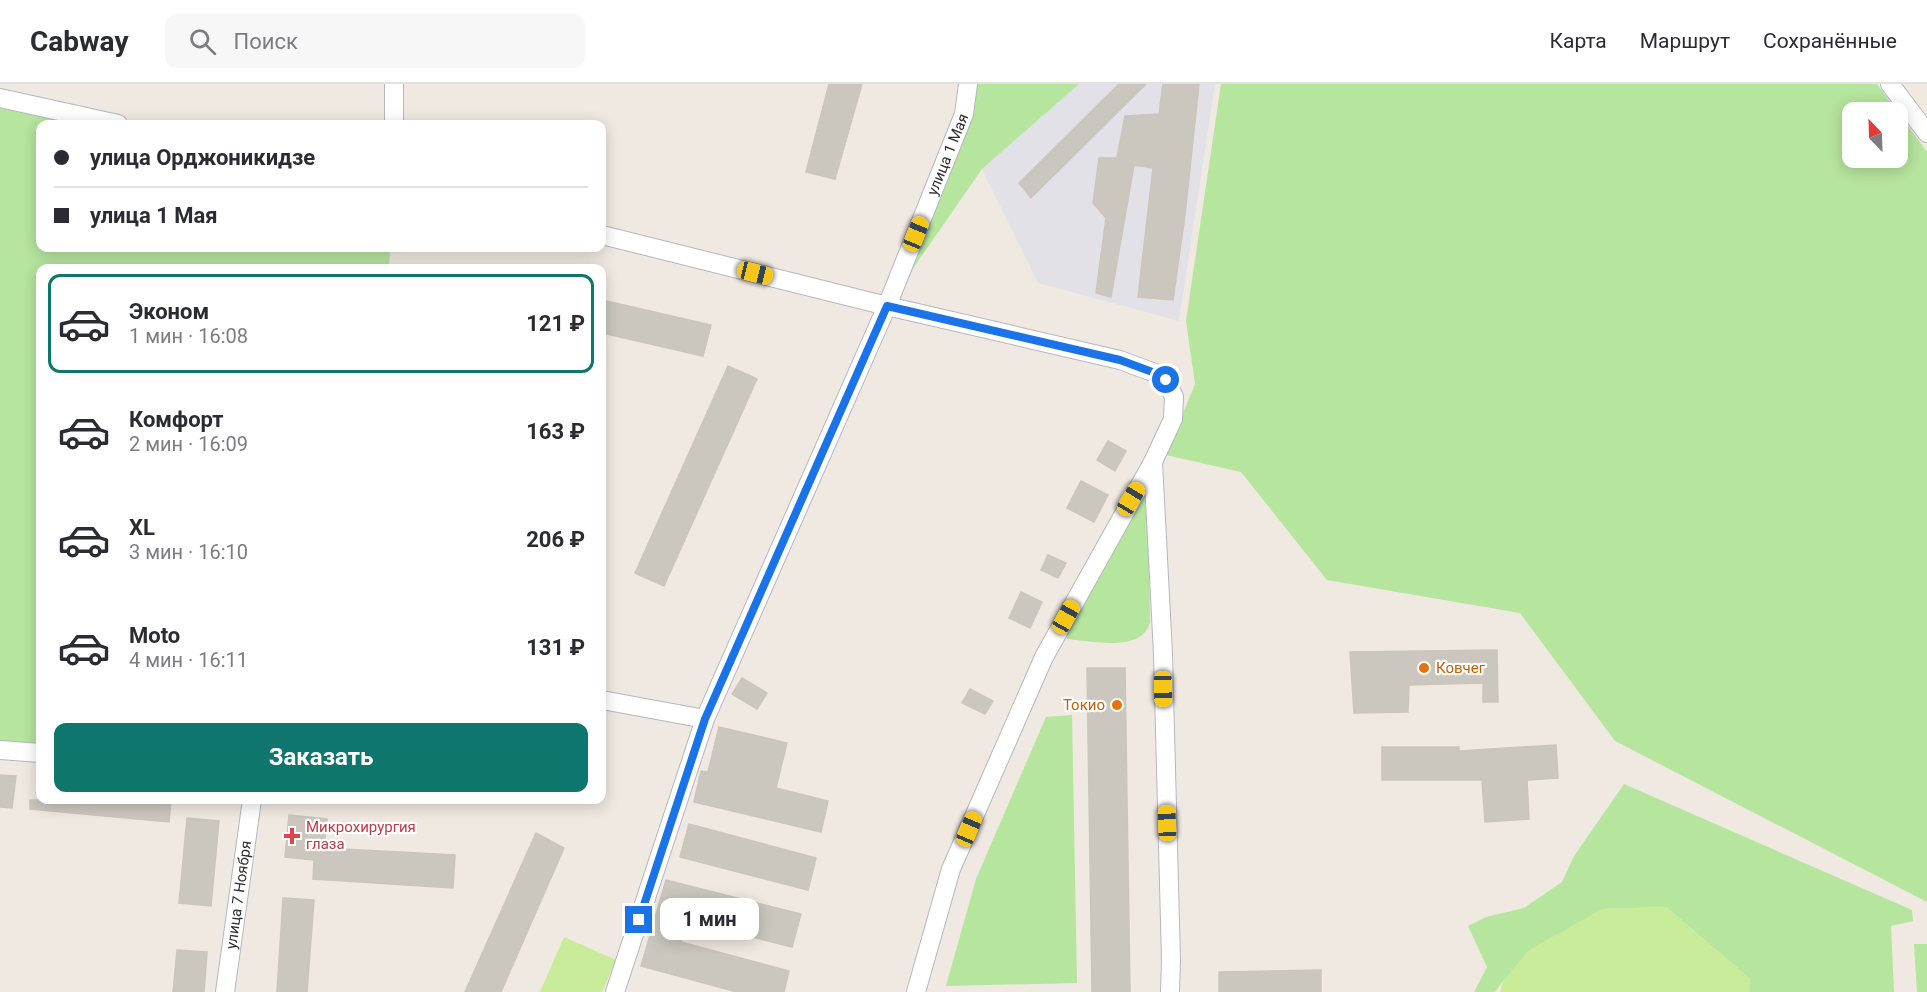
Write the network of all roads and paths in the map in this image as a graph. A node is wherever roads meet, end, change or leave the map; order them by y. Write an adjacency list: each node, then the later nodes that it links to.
1 (394, 84): 6 (street)
2 (968, 84): 9 (street, улица 1 Мая)
3 (1890, 84): 7 (street)
4 (0, 98): 5 (street)
5 (100, 120)
6 (394, 120)
7 (1927, 133)
8 (606, 236): 9 (street)
9 (887, 306): 10 (street); 12 (street, улица 1 Мая)
10 (1153, 462): 18 (street); 19 (street)
11 (606, 701): 12 (street)
12 (705, 719): 17 (street, улица 1 Мая)
13 (0, 750): 14 (street)
14 (36, 753)
15 (251, 804): 16 (street, улица 7 Ноября)
16 (225, 992)
17 (615, 992)
18 (916, 992)
19 (1170, 992)

